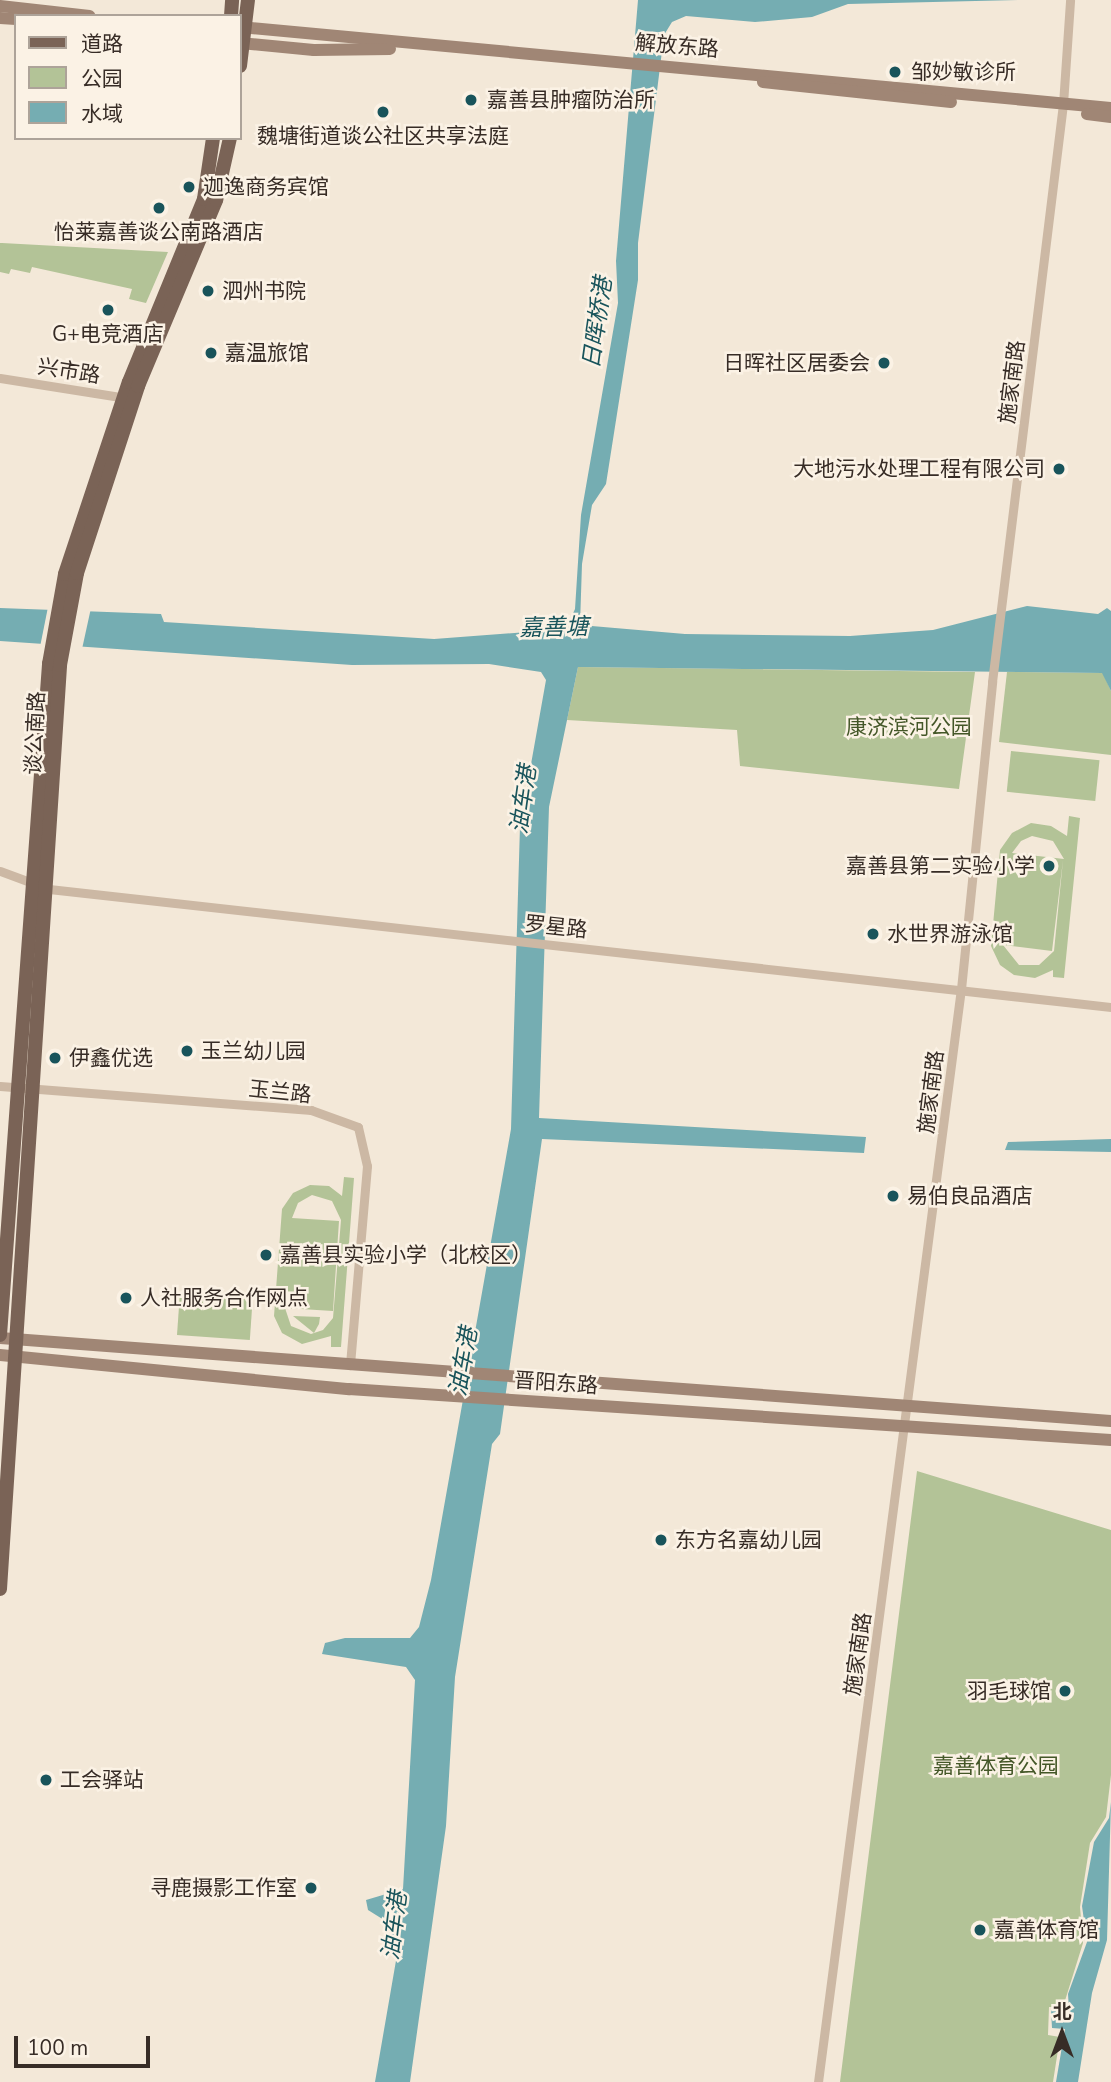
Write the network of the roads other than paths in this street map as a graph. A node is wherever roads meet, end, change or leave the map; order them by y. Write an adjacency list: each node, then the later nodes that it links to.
1 (248, 0): 5 (main road)
2 (1070, 2): 8 (street, 施家南路)
3 (0, 6): 4 (main road)
4 (71, 14)
5 (242, 28): 7 (main road, 解放东路)
6 (242, 43): 7 (main road, 解放东路)
7 (609, 64): 8 (main road, 解放东路)
8 (1062, 108): 9 (main road, 解放东路); 10 (main road, 解放东路); 17 (street, 施家南路)
9 (1111, 108)
10 (1111, 117)
11 (213, 140): 14 (main road, 谈公南路)
12 (230, 140): 14 (main road, 谈公南路)
13 (0, 378): 14 (street, 兴市路)
14 (128, 399): 16 (main road, 谈公南路)
15 (0, 872): 16 (street, 罗星路)
16 (42, 886): 17 (street, 罗星路); 20 (main road, 谈公南路)
17 (961, 989): 18 (street, 罗星路); 26 (street, 施家南路)
18 (1111, 1007)
19 (0, 1086): 20 (street, 玉兰路)
20 (24, 1088): 21 (main road, 谈公南路); 22 (main road, 谈公南路); 25 (street, 玉兰路)
21 (0, 1337): 22 (main road, 晋阳东路)
22 (17, 1339): 24 (main road, 谈公南路); 25 (main road, 晋阳东路)
23 (0, 1355): 24 (main road, 晋阳东路)
24 (16, 1357): 28 (main road, 晋阳东路); 30 (main road, 谈公南路)
25 (350, 1365): 26 (main road, 晋阳东路)
26 (910, 1407): 27 (main road, 晋阳东路); 28 (street, 施家南路)
27 (1111, 1421)
28 (906, 1426): 29 (main road, 晋阳东路); 31 (street, 施家南路)
29 (1111, 1440)
30 (0, 1589)
31 (818, 2082)

